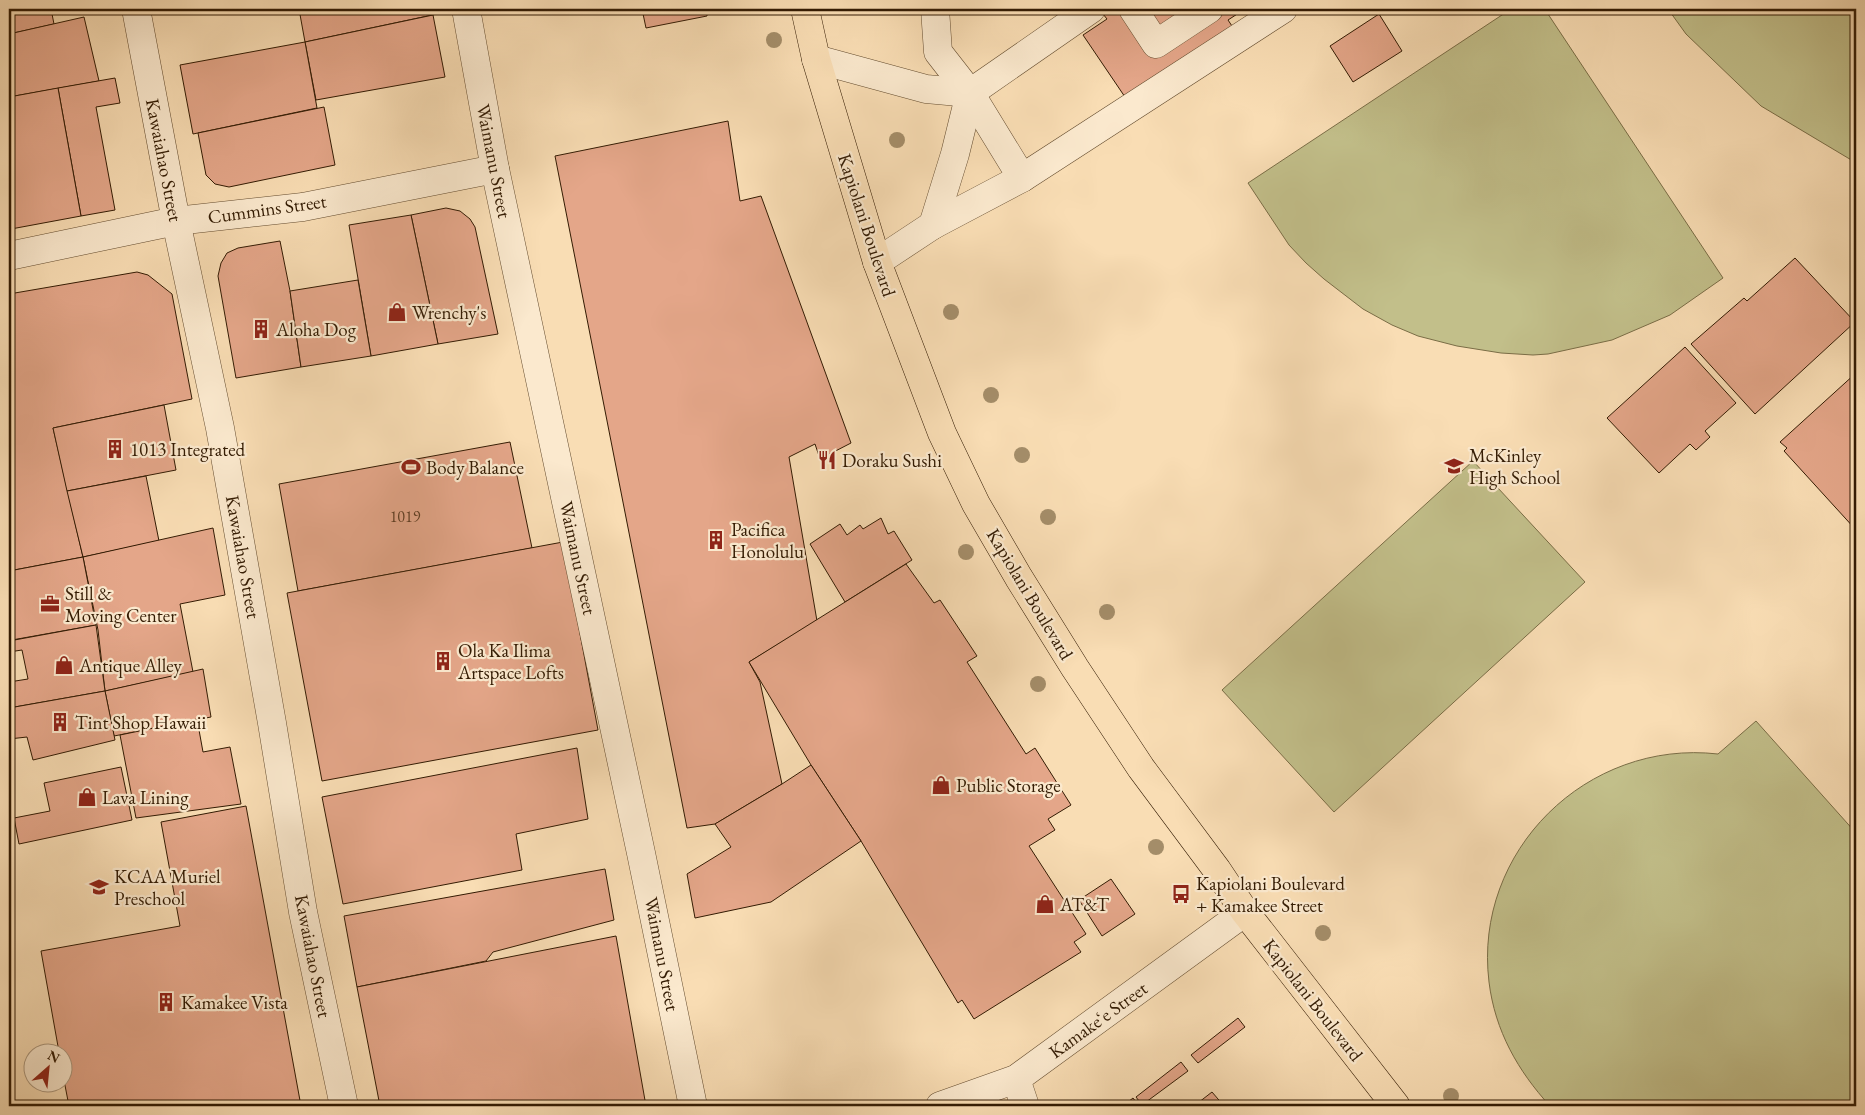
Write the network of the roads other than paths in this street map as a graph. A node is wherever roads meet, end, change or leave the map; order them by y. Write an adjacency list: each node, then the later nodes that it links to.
1 (136, 9): 13 (street, Kawaiahao Street)
2 (466, 9): 11 (street, Waimanu Street)
3 (805, 9): 9 (main road, Kapiolani Boulevard)
4 (935, 9): 10 (street)
5 (1091, 9): 10 (street)
6 (1133, 9): 7 (street)
7 (1210, 9)
8 (1283, 9): 12 (street)
9 (816, 59): 10 (street); 16 (main road, Kapiolani Boulevard)
10 (970, 93): 12 (street); 14 (street)
11 (495, 169): 13 (street, Cummins Street); 20 (street, Waimanu Street)
12 (1022, 178): 14 (street)
13 (176, 221): 15 (street, Cummins Street); 19 (street, Kawaiahao Street)
14 (933, 226): 16 (street)
15 (9, 256)
16 (877, 262): 17 (main road, Kapiolani Boulevard)
17 (1245, 912): 18 (street, Kamakeʻe Street); 23 (main road, Kapiolani Boulevard)
18 (1016, 1079): 21 (street, Kamakeʻe Street); 22 (street)
19 (344, 1106)
20 (693, 1106)
21 (940, 1106)
22 (1025, 1106)
23 (1396, 1106)

